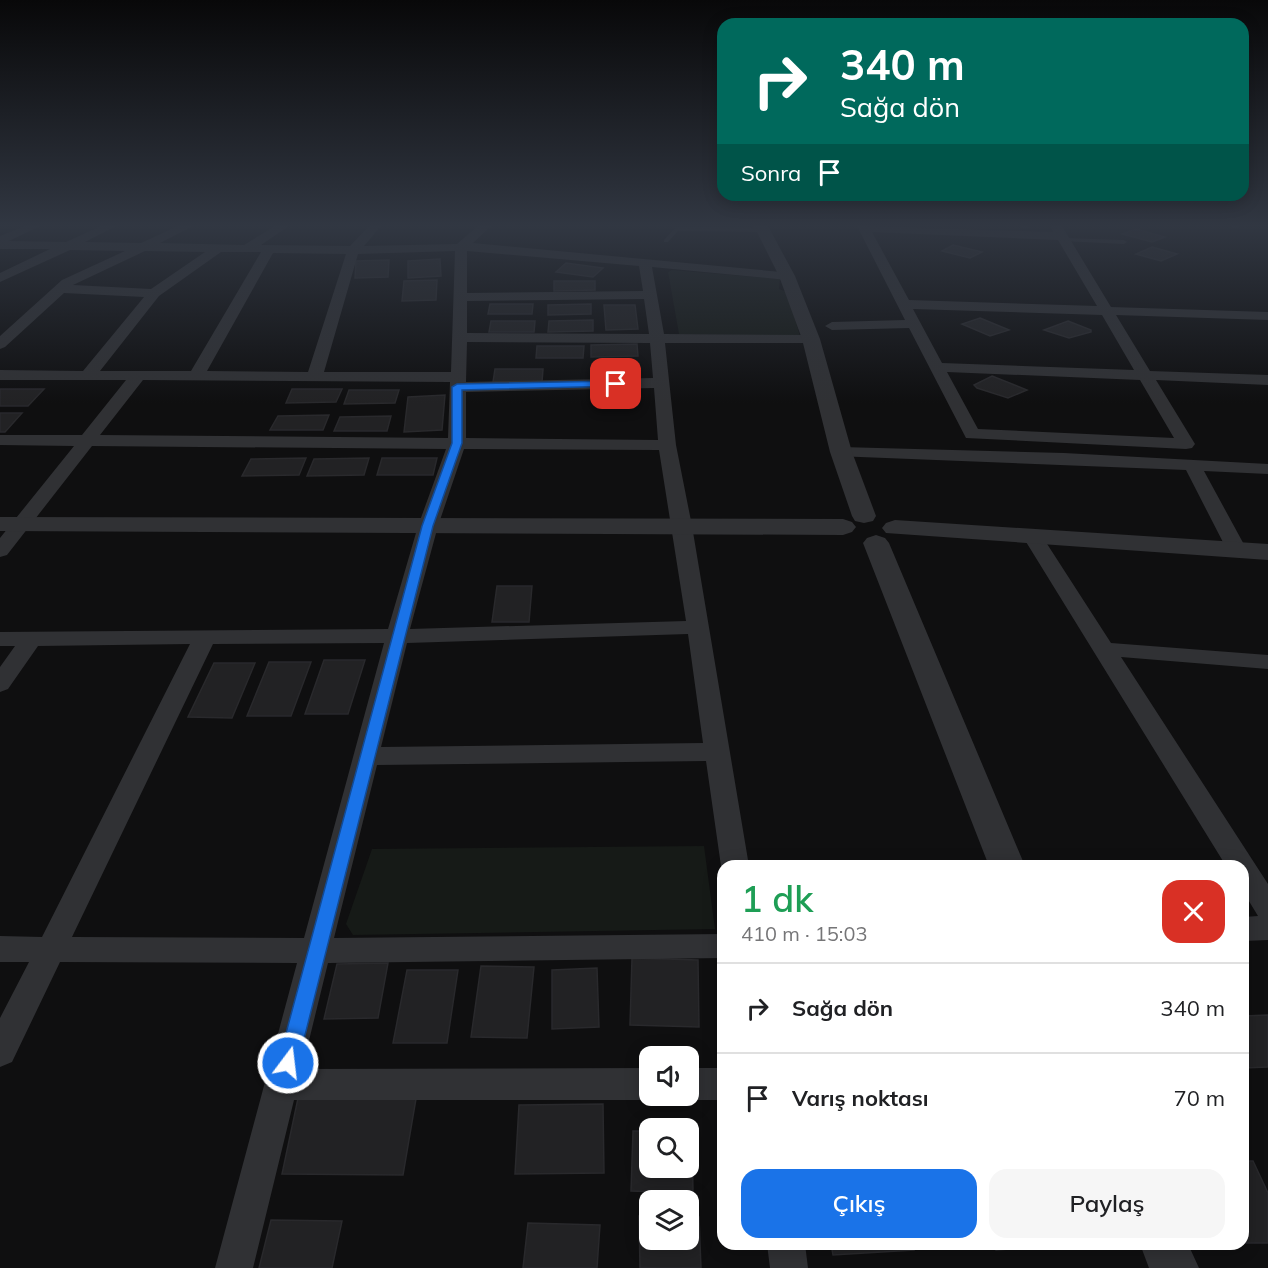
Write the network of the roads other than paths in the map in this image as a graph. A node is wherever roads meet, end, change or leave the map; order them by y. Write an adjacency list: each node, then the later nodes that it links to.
1 (65, 285): 10 (street)
2 (165, 285): 11 (street)
3 (248, 285): 27 (street)
4 (342, 285): 28 (street)
5 (459, 285): 13 (street)
6 (649, 285): 12 (street)
7 (790, 285): 21 (street)
8 (894, 285): 14 (street)
9 (1092, 285): 15 (street)
10 (61, 289): 11 (street); 22 (street)
11 (154, 293): 25 (street)
12 (650, 295): 13 (street); 20 (street)
13 (459, 297): 19 (street)
14 (904, 304): 15 (street); 17 (street)
15 (1108, 311): 16 (street); 29 (street)
16 (1268, 316)
17 (915, 324): 18 (street); 23 (street)
18 (832, 326)
19 (458, 337): 20 (street); 31 (street)
20 (657, 338): 21 (street); 32 (street)
21 (811, 339): 37 (street)
22 (0, 344)
23 (937, 367): 29 (street); 29 (street)
24 (0, 375): 25 (street)
25 (88, 375): 26 (street)
26 (139, 375): 27 (street); 34 (street)
27 (197, 375): 28 (street)
28 (315, 375): 31 (street)
29 (1145, 375): 30 (street)
30 (1268, 380)
31 (457, 382): 32 (street); 35 (street)
32 (661, 383): 36 (street)
33 (0, 440): 34 (street)
34 (88, 440): 35 (street); 40 (street)
35 (457, 443): 36 (street); 41 (street)
36 (667, 445): 42 (street)
37 (841, 452): 38 (street); 43 (street)
38 (1192, 465): 39 (street); 45 (street)
39 (1268, 469)
40 (11, 524): 41 (street); 46 (street)
41 (428, 526): 42 (street); 49 (street)
42 (682, 526): 43 (street); 48 (street)
43 (870, 529): 44 (street); 59 (street)
44 (1033, 537): 45 (street); 53 (street)
45 (1237, 550): 47 (street)
46 (0, 551)
47 (1268, 552)
48 (698, 627): 49 (street); 56 (street)
49 (398, 636): 50 (street); 57 (street)
50 (205, 638): 52 (street); 66 (street)
51 (0, 639): 52 (street)
52 (31, 639): 55 (street)
53 (1103, 649): 54 (street); 60 (street)
54 (1268, 662)
55 (0, 684)
56 (717, 752): 57 (street); 58 (street)
57 (367, 756): 68 (street)
58 (734, 860)
59 (1005, 860)
60 (1237, 860)
61 (1249, 878): 62 (street)
62 (1268, 908)
63 (1268, 928): 64 (street)
64 (1249, 929)
65 (717, 946): 68 (street)
66 (51, 948): 67 (street); 68 (street); 69 (street)
67 (0, 949)
68 (317, 951): 73 (street)
69 (0, 1052)
70 (639, 1084): 73 (street)
71 (699, 1084): 72 (street)
72 (717, 1084)
73 (282, 1085): 76 (street)
74 (787, 1250): 77 (street)
75 (1166, 1250): 78 (street)
76 (234, 1268)
77 (789, 1268)
78 (1174, 1268)

